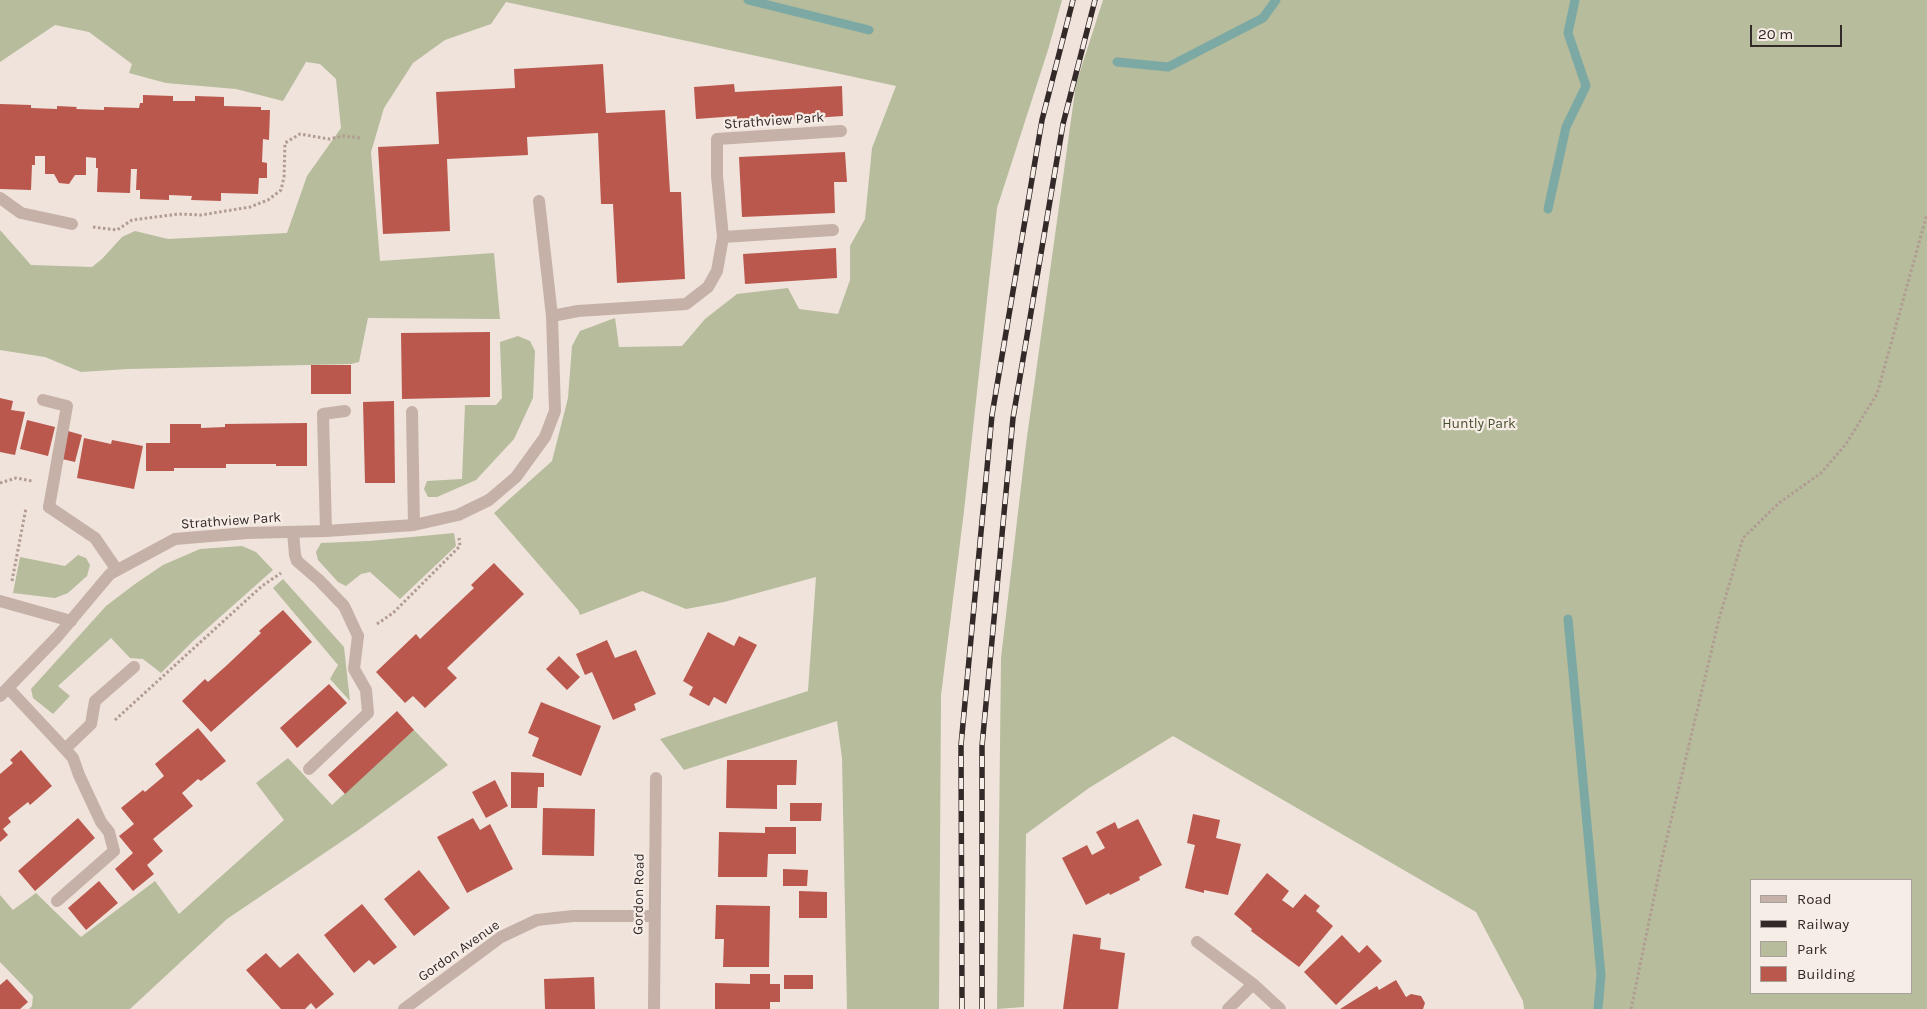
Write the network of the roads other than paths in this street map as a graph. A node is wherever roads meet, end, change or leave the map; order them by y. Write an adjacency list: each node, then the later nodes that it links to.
1 (841, 131): 6 (street, Strathview Park)
2 (0, 198): 4 (street)
3 (539, 201): 7 (street, Strathview Park)
4 (72, 224)
5 (833, 230): 6 (street)
6 (723, 237): 7 (street, Strathview Park)
7 (552, 316): 11 (street, Strathview Park)
8 (43, 400): 14 (street)
9 (345, 411): 12 (street)
10 (412, 412): 11 (street)
11 (414, 525): 12 (street, Strathview Park)
12 (326, 531): 13 (street, Strathview Park)
13 (293, 532): 14 (street, Strathview Park); 20 (street, Strathview Park)
14 (117, 570): 16 (street, Strathview Park)
15 (4, 602): 16 (street)
16 (71, 621): 18 (street, Strathview Park)
17 (134, 667): 19 (street)
18 (4, 692): 19 (street, Strathview Park)
19 (65, 749): 22 (street, Strathview Park)
20 (309, 769)
21 (656, 778): 23 (street, Gordon Road)
22 (57, 902)
23 (654, 916): 26 (street, Gordon Avenue); 27 (street, Gordon Road)
24 (1197, 942): 25 (street)
25 (1253, 984): 28 (street); 29 (street)
26 (404, 1009)
27 (654, 1009)
28 (1228, 1009)
29 (1280, 1009)

